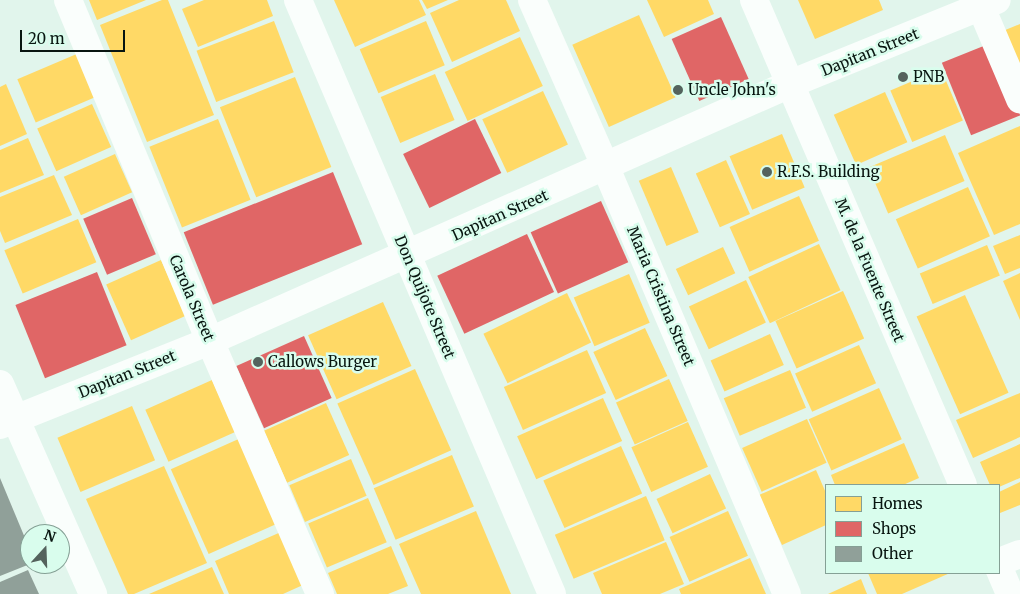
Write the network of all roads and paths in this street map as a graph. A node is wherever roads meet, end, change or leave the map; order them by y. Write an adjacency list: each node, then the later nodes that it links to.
1 (68, 0): 10 (street, Carola Street)
2 (298, 0): 9 (street, Don Quijote Street)
3 (532, 0): 8 (street, Maria Cristina Street)
4 (754, 0): 6 (street, M. de la Fuente Street)
5 (985, 2): 6 (street, Dapitan Street); 7 (street)
6 (790, 84): 8 (street, Dapitan Street); 13 (street, M. de la Fuente Street)
7 (1020, 98)
8 (606, 168): 9 (street, Dapitan Street); 20 (street, Maria Cristina Street)
9 (407, 256): 10 (street, Dapitan Street); 19 (street, Don Quijote Street)
10 (210, 341): 12 (street, Dapitan Street); 18 (street, Carola Street)
11 (0, 384): 12 (street)
12 (7, 422): 17 (street)
13 (963, 484)
14 (1020, 554): 15 (street)
15 (1000, 562)
16 (1000, 570): 21 (street)
17 (93, 594)
18 (320, 594)
19 (552, 594)
20 (787, 594)
21 (1010, 594)

